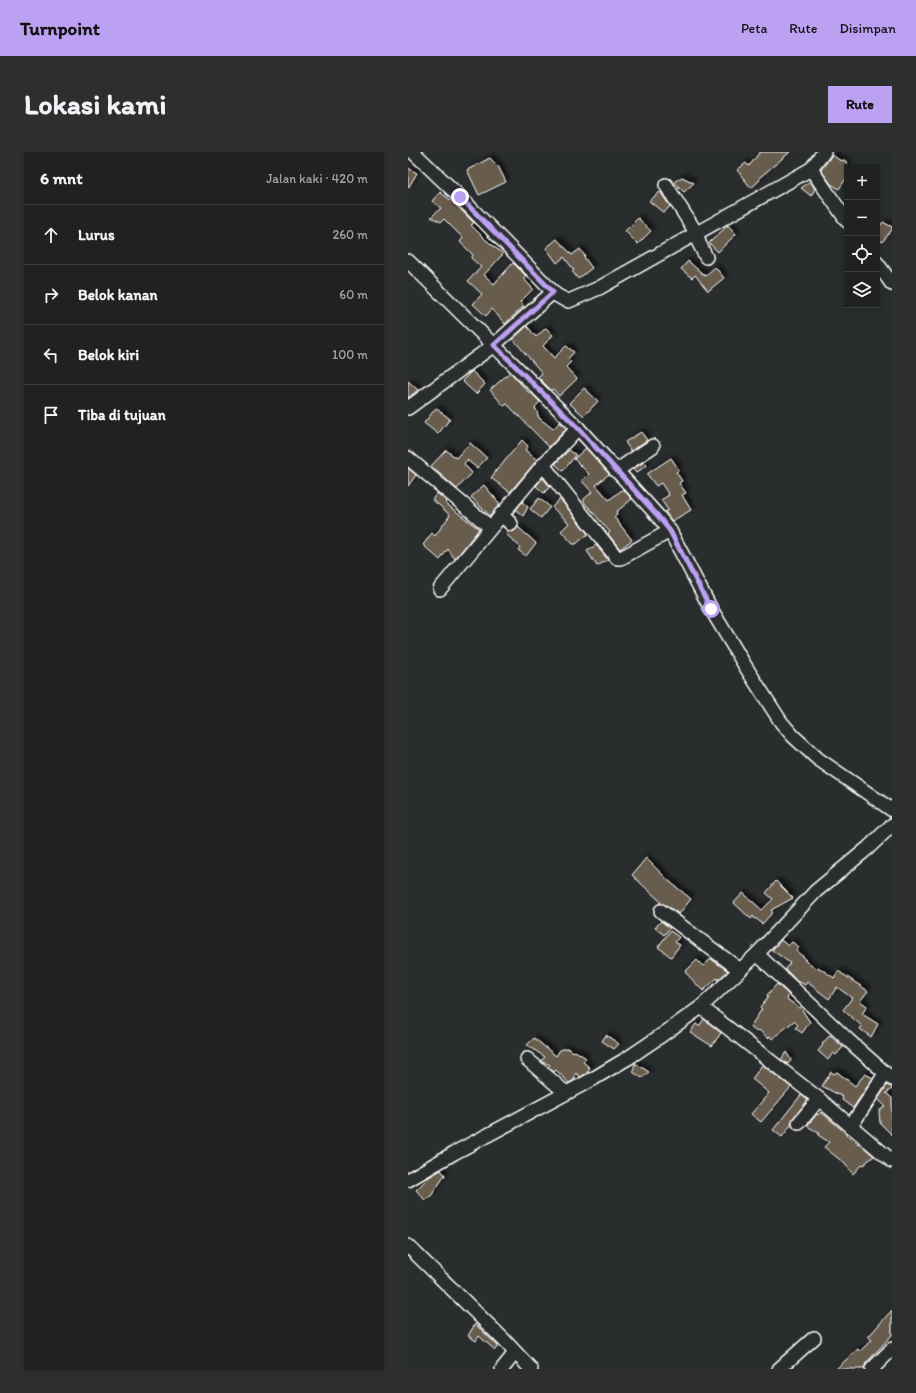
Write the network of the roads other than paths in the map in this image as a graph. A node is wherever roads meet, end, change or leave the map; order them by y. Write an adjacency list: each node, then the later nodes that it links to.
1 (413, 152): 11 (street)
2 (824, 152): 3 (street)
3 (810, 169): 5 (street); 6 (street)
4 (666, 185): 6 (street)
5 (844, 217)
6 (698, 234): 7 (street); 11 (street)
7 (706, 257)
8 (408, 261): 12 (street)
9 (880, 267): 10 (street)
10 (892, 284)
11 (553, 292): 12 (street)
12 (494, 345): 13 (street); 14 (street)
13 (408, 408)
14 (578, 428): 17 (street); 18 (street)
15 (653, 446): 18 (street)
16 (408, 458): 21 (street)
17 (542, 465): 19 (street); 22 (street)
18 (616, 471): 22 (street)
19 (501, 514): 20 (street); 21 (street)
20 (511, 524)
21 (490, 528): 23 (street)
22 (670, 531): 24 (street)
23 (440, 589)
24 (892, 810)
25 (892, 825): 27 (street)
26 (661, 911): 28 (street)
27 (757, 954): 28 (street); 31 (street)
28 (740, 970): 29 (street)
29 (701, 1006): 32 (street); 33 (street)
30 (527, 1059): 32 (street)
31 (889, 1077): 35 (street)
32 (566, 1093): 37 (street)
33 (819, 1099): 34 (street); 35 (street)
34 (799, 1123)
35 (851, 1126): 36 (street)
36 (892, 1161)
37 (408, 1180)
38 (408, 1246): 41 (street)
39 (814, 1338): 42 (street)
40 (891, 1352): 45 (street)
41 (515, 1353): 43 (street); 44 (street)
42 (782, 1368)
43 (502, 1369)
44 (531, 1369)
45 (872, 1369)

